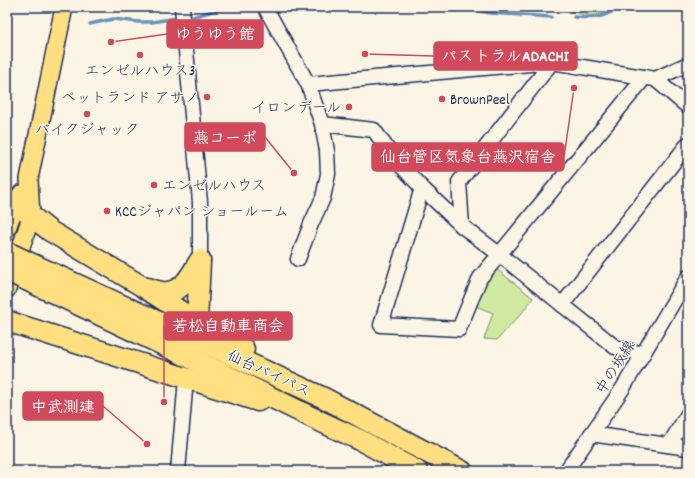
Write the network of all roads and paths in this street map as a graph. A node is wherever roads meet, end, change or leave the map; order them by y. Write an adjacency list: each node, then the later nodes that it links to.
1 (64, 7): 11 (main road)
2 (182, 7): 20 (street)
3 (265, 7): 7 (street)
4 (552, 62): 6 (street); 7 (street); 15 (street)
5 (688, 64): 6 (street)
6 (650, 78): 8 (street); 18 (street)
7 (308, 84): 9 (street)
8 (688, 107)
9 (322, 124): 12 (street); 19 (street)
10 (688, 144): 24 (street)
11 (29, 179): 13 (main road); 14 (main road)
12 (422, 188): 15 (street); 18 (street)
13 (11, 203): 14 (highway); 16 (main road)
14 (31, 217): 21 (main road); 23 (highway)
15 (462, 226): 18 (street)
16 (7, 228)
17 (7, 252): 21 (highway, 仙台バイパス, bridge)
18 (499, 254): 24 (street)
19 (298, 259)
20 (200, 260): 23 (highway); 26 (highway)
21 (16, 275): 29 (highway, 仙台バイパス); 31 (highway, 仙台バイパス)
22 (688, 277): 27 (street, 中の坂線)
23 (145, 288): 26 (highway)
24 (562, 305): 27 (street)
25 (7, 321): 28 (highway)
26 (197, 322): 29 (highway)
27 (643, 354): 32 (street, 中の坂線)
28 (186, 379): 31 (highway); 35 (street)
29 (324, 398): 37 (highway, 仙台バイパス)
30 (688, 414): 33 (street)
31 (311, 417): 36 (highway, 仙台バイパス)
32 (591, 434): 33 (street); 38 (street, 中の坂線)
33 (669, 445): 34 (street)
34 (688, 448)
35 (178, 471)
36 (417, 471)
37 (462, 471)
38 (566, 471)

